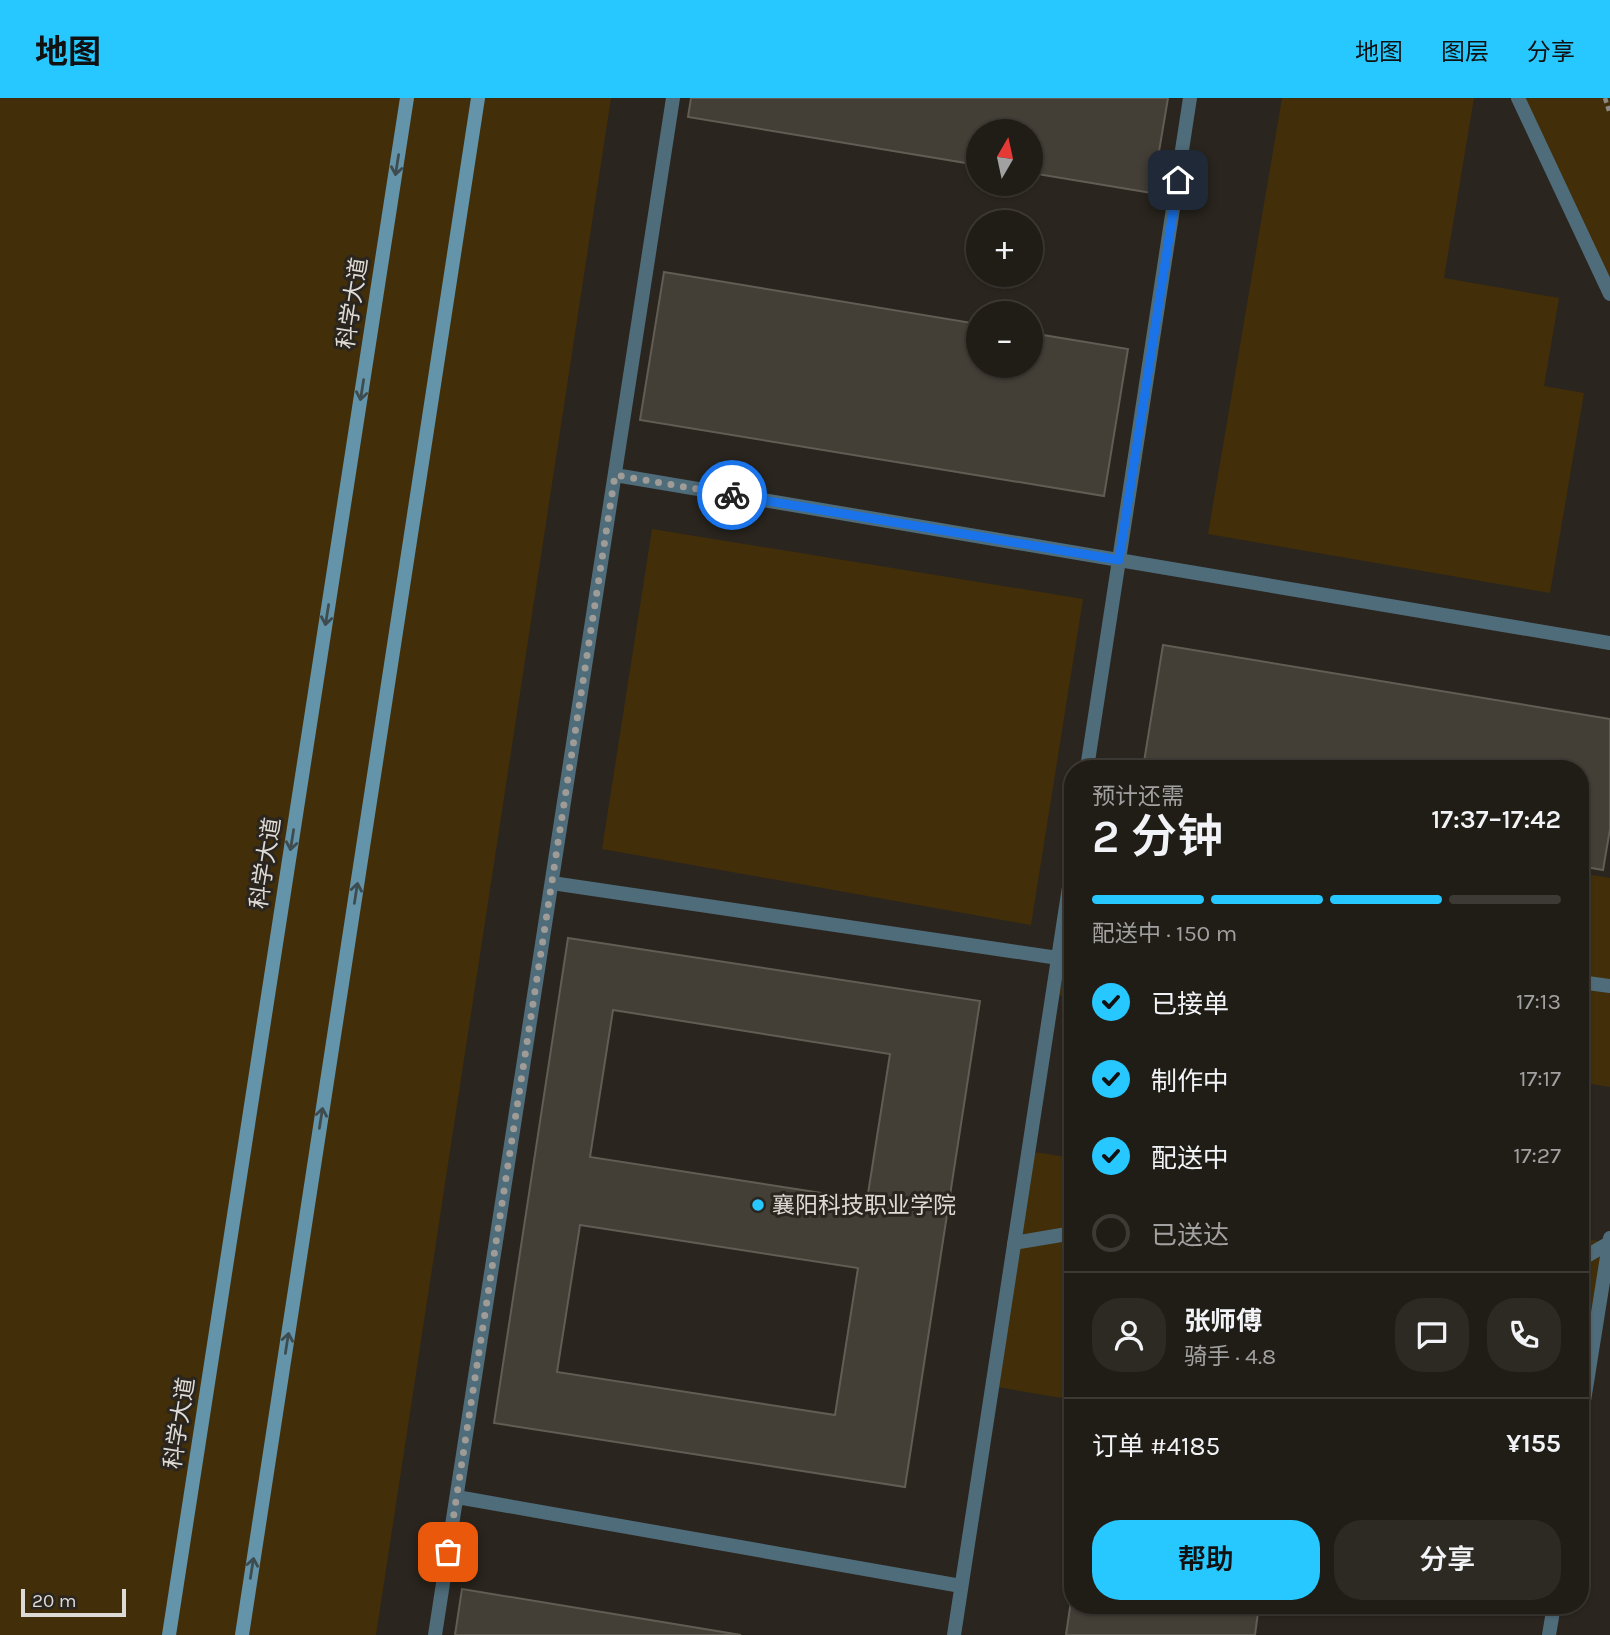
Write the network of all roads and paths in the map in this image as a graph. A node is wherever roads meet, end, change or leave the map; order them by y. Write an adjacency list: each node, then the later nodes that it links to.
1 (407, 98): 26 (main road, 科学大道, one-way to 26)
2 (478, 98): 27 (main road, one-way to 2)
3 (673, 98): 9 (lane)
4 (1190, 98): 10 (lane)
5 (1518, 98): 8 (lane)
6 (1605, 98): 7 (path)
7 (1610, 114)
8 (1610, 294)
9 (615, 475): 10 (lane); 13 (lane)
10 (1119, 560): 11 (lane); 12 (lane)
11 (1610, 643)
12 (1088, 760)
13 (552, 883): 15 (lane); 23 (lane)
14 (1064, 925): 15 (lane)
15 (1058, 958): 20 (lane)
16 (1589, 983): 17 (lane)
17 (1610, 986)
18 (1064, 1235): 20 (lane)
19 (1610, 1240): 21 (lane); 22 (lane)
20 (1014, 1243): 24 (lane)
21 (1589, 1254)
22 (1589, 1370)
23 (457, 1497): 24 (lane); 28 (lane)
24 (961, 1586): 29 (lane)
25 (1552, 1614): 30 (lane)
26 (169, 1635)
27 (242, 1635)
28 (435, 1635)
29 (954, 1635)
30 (1549, 1635)

